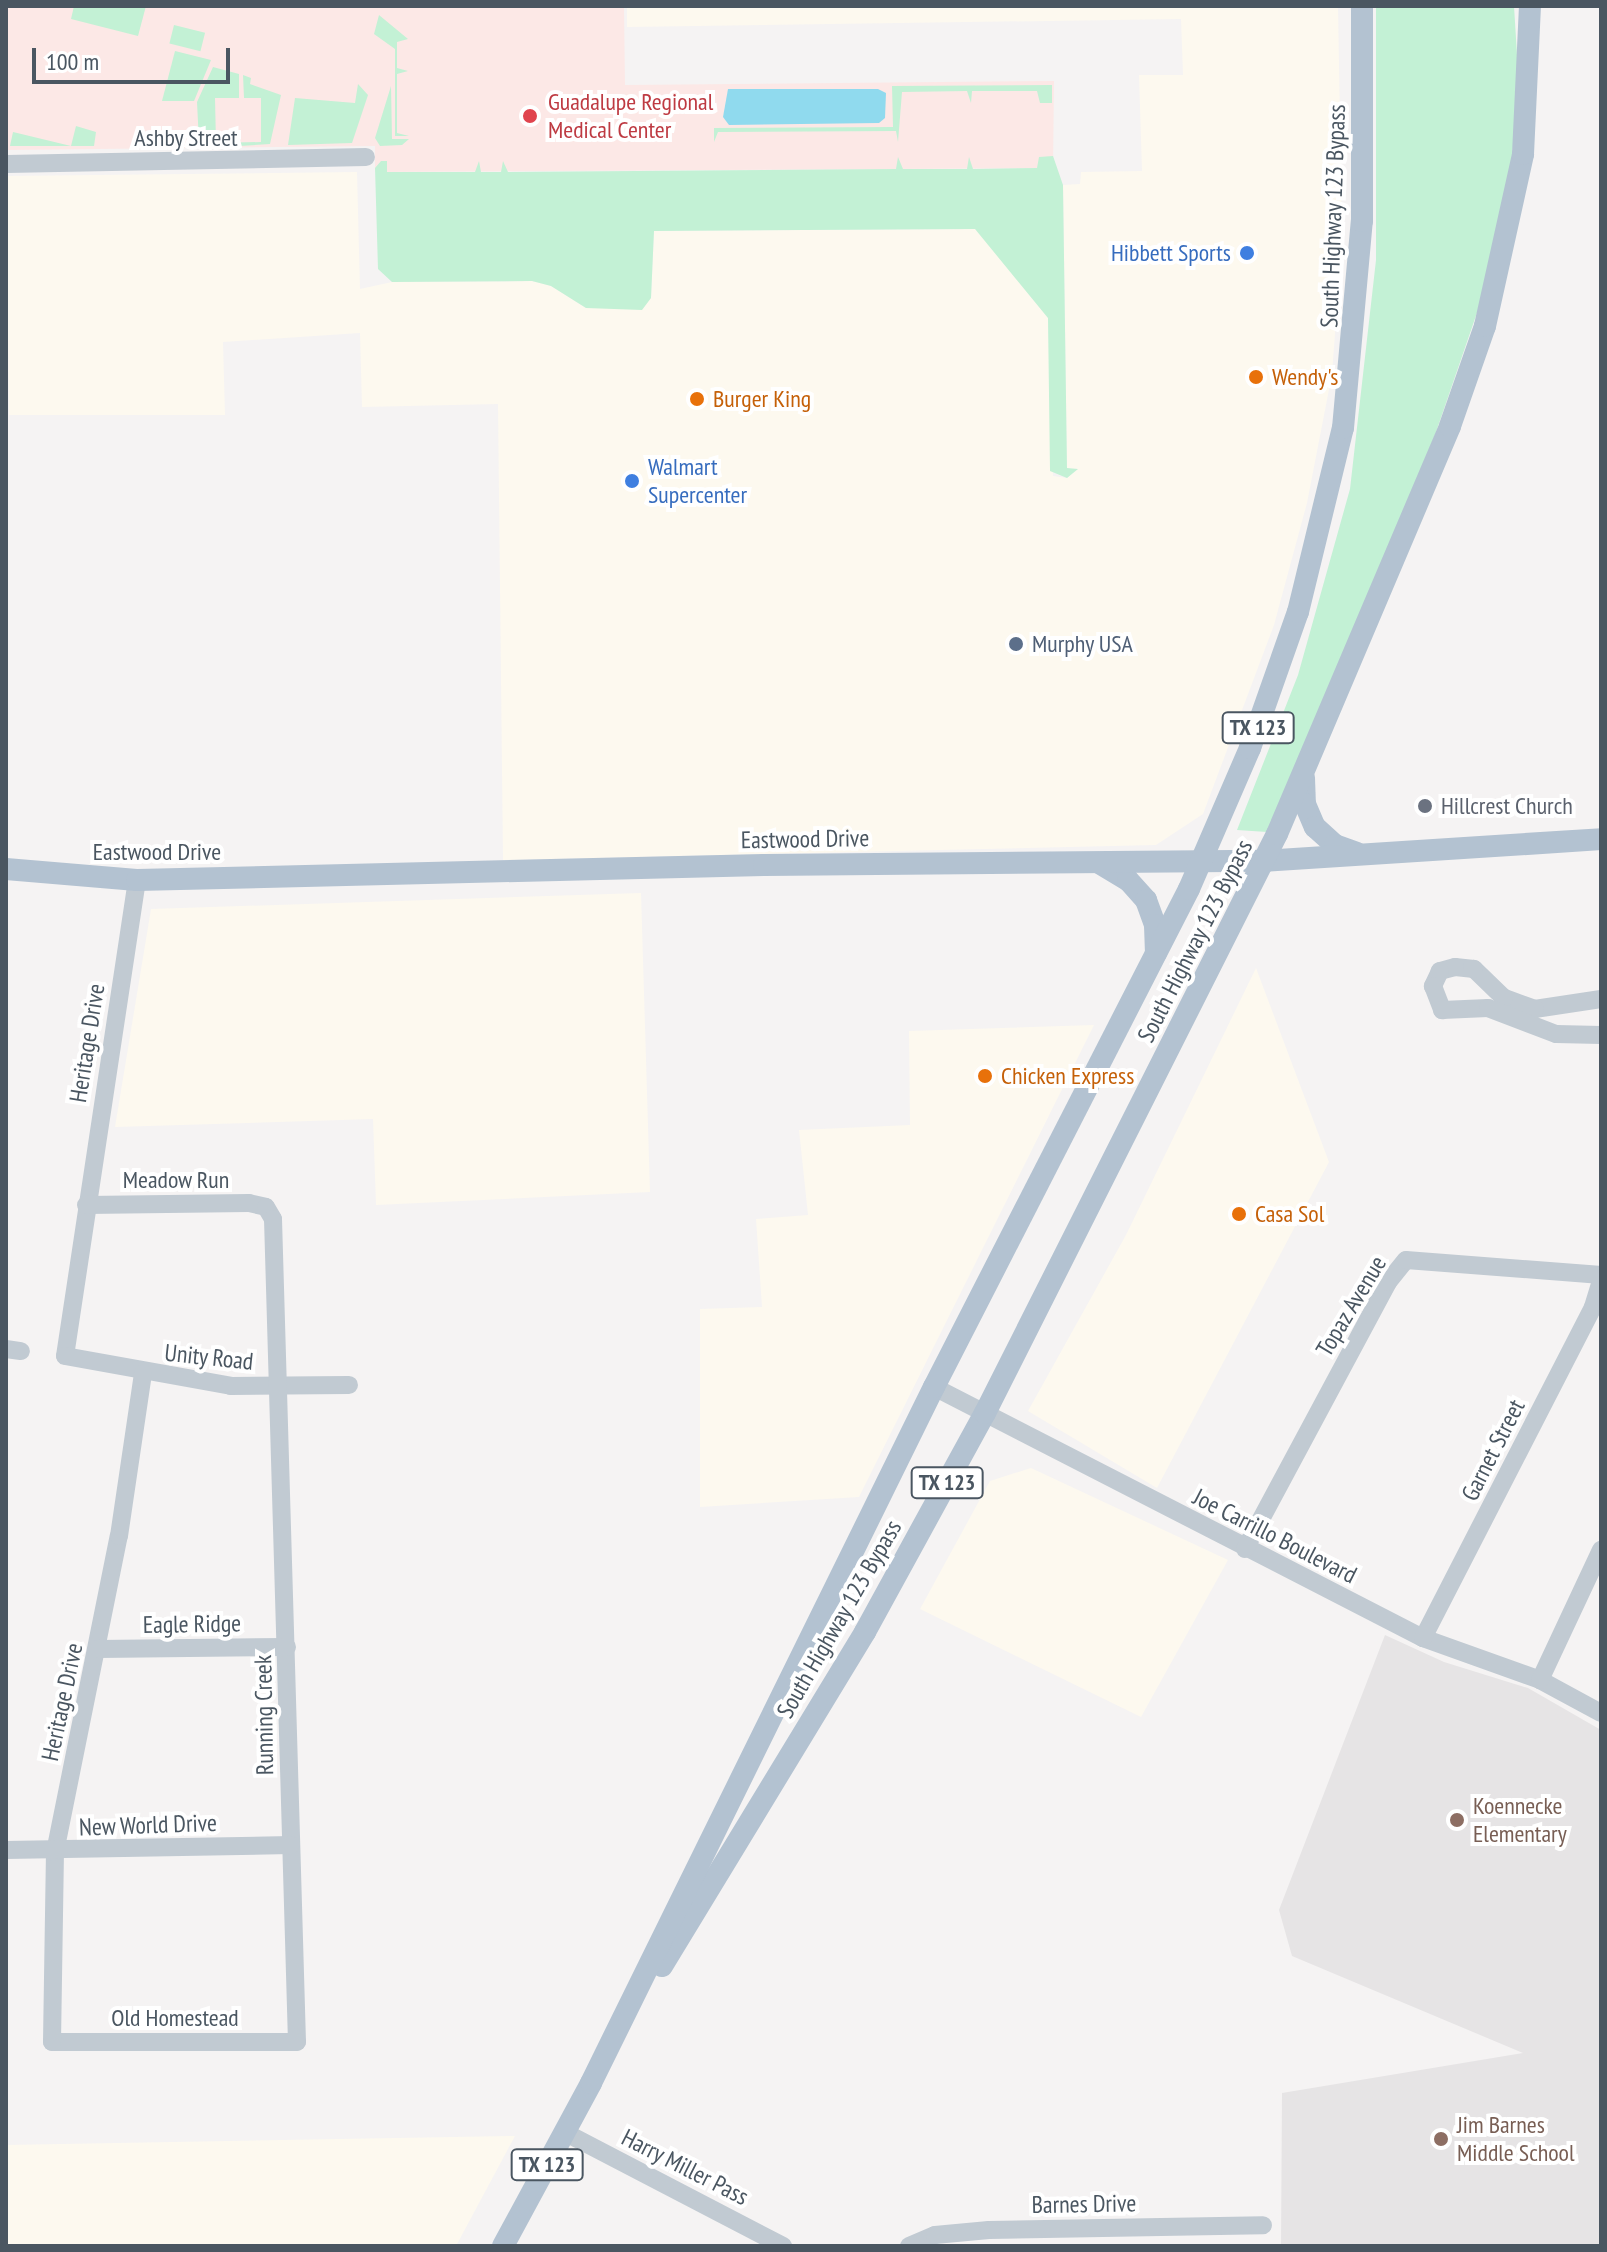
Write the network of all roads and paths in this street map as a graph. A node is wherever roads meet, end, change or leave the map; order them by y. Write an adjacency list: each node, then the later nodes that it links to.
1 (1362, 6): 8 (main road, South Highway 123 Bypass / TX 123)
2 (1530, 6): 5 (main road, South Highway 123 Bypass / TX 123)
3 (366, 157): 4 (street, Ashby Street)
4 (6, 164)
5 (1304, 772): 7 (main road); 9 (main road, South Highway 123 Bypass / TX 123)
6 (1601, 839): 7 (main road, Eastwood Drive)
7 (1365, 856): 9 (main road, Eastwood Drive)
8 (1201, 861): 9 (main road, Eastwood Drive); 10 (main road, Eastwood Drive); 13 (main road, South Highway 123 Bypass / TX 123)
9 (1263, 861): 25 (main road, South Highway 123 Bypass / TX 123)
10 (1096, 862): 12 (main road, Eastwood Drive); 13 (main road)
11 (7, 875): 12 (main road, Eastwood Drive)
12 (137, 880): 16 (street, Heritage Drive)
13 (1155, 955): 24 (main road, South Highway 123 Bypass / TX 123)
14 (1601, 999): 15 (street)
15 (1601, 1035)
16 (86, 1205): 17 (street, Meadow Run); 20 (street, Heritage Drive)
17 (266, 1207): 23 (street, Running Creek)
18 (1601, 1275): 26 (street, Topaz Avenue)
19 (1601, 1281): 28 (street, Garnet Street)
20 (65, 1356): 21 (street, Unity Road)
21 (143, 1374): 23 (street, Unity Road); 30 (street, Heritage Drive)
22 (349, 1385): 23 (street, Unity Road)
23 (278, 1387): 29 (street, Running Creek)
24 (934, 1387): 25 (street, Joe Carrillo Boulevard); 38 (main road, South Highway 123 Bypass / TX 123)
25 (985, 1413): 26 (street, Joe Carrillo Boulevard); 38 (main road, South Highway 123 Bypass / TX 123)
26 (1245, 1549): 28 (street, Joe Carrillo Boulevard)
27 (1601, 1550): 31 (street)
28 (1423, 1638): 31 (street, Joe Carrillo Boulevard)
29 (287, 1647): 30 (street, Eagle Ridge); 33 (street, Running Creek)
30 (98, 1649): 35 (street, Heritage Drive)
31 (1540, 1680): 32 (street, Joe Carrillo Boulevard)
32 (1601, 1713)
33 (291, 1845): 35 (street, New World Drive); 37 (street, Running Creek)
34 (6, 1850): 35 (street, New World Drive)
35 (55, 1852): 36 (street, Heritage Drive)
36 (52, 2042): 37 (street, Old Homestead)
37 (297, 2042)
38 (591, 2083): 39 (main road, South Highway 123 Bypass / TX 123)
39 (564, 2132): 41 (main road, South Highway 123 Bypass / TX 123); 42 (street, Harry Miller Pass)
40 (1263, 2225): 43 (street, Barnes Drive)
41 (503, 2246)
42 (783, 2246)
43 (909, 2246)

